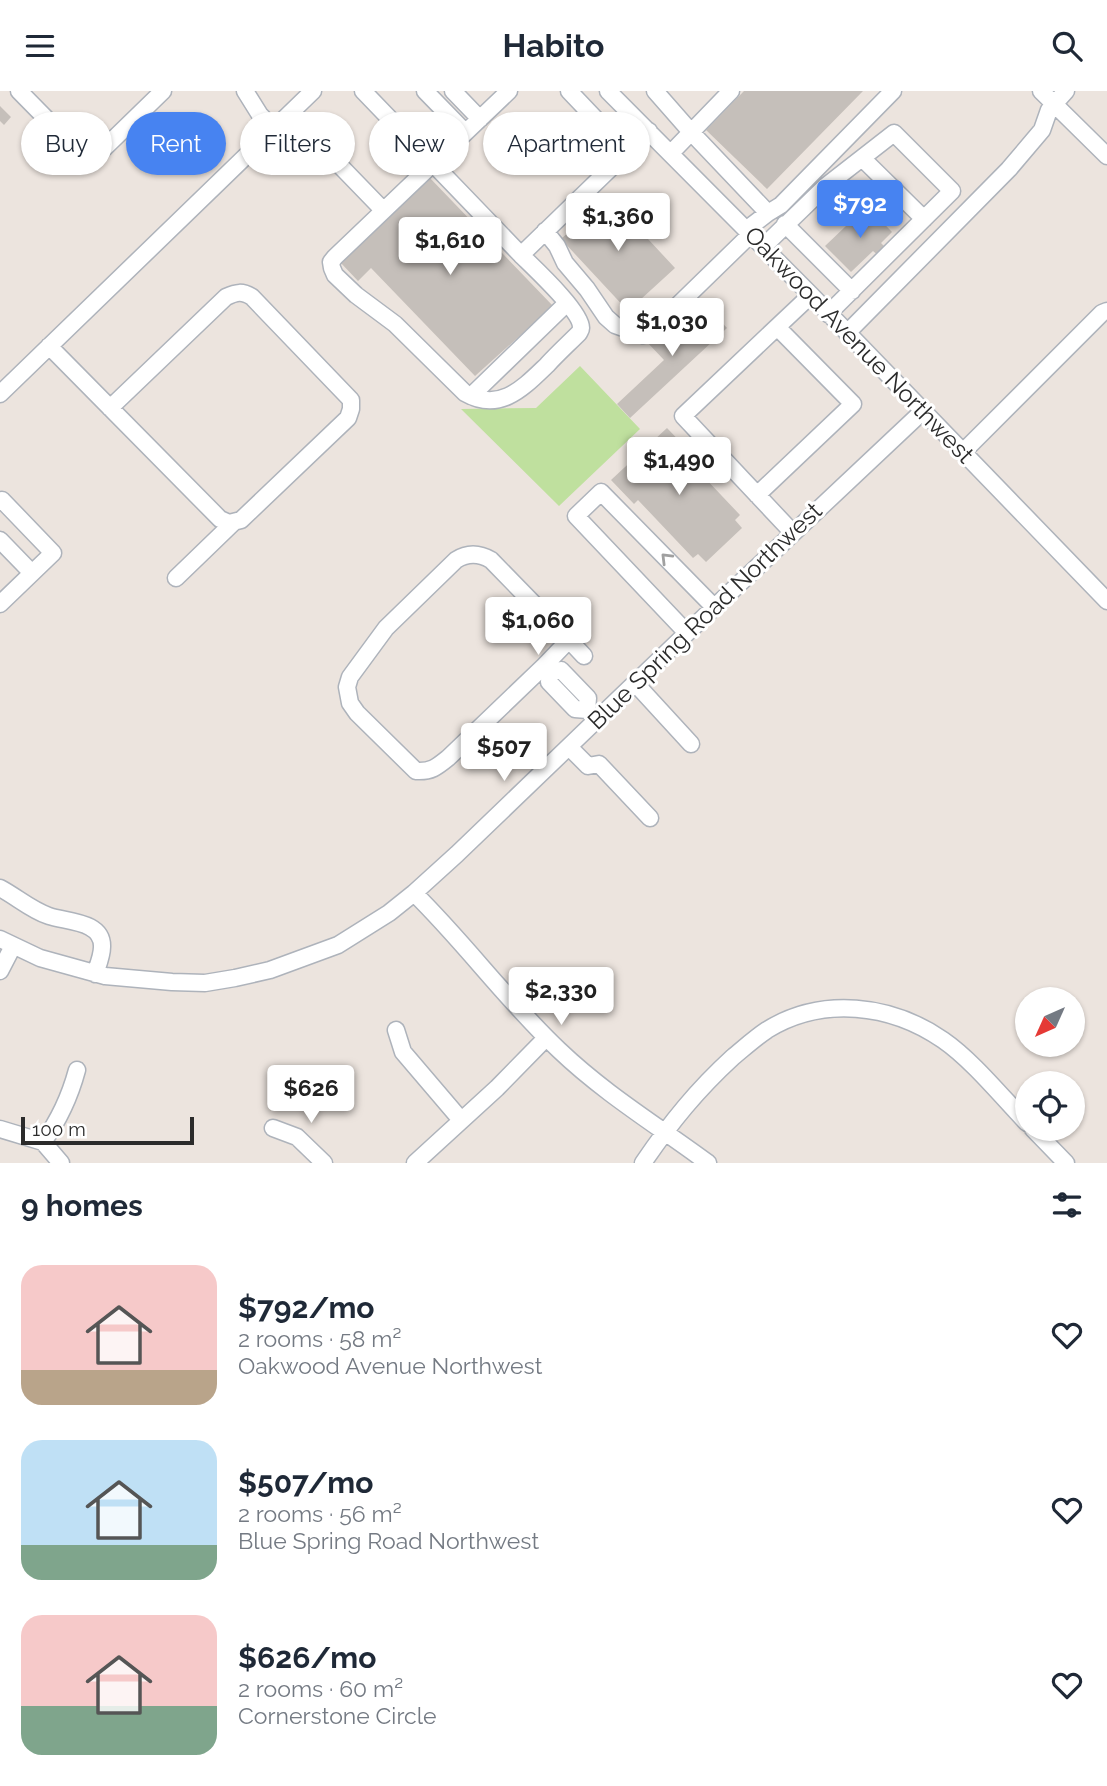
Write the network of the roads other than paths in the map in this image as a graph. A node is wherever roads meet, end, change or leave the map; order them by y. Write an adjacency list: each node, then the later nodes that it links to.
1 (19, 91): 2 (street)
2 (163, 91)
3 (245, 91): 17 (street)
4 (313, 91): 18 (street)
5 (425, 91): 20 (street)
6 (509, 91): 23 (street)
7 (569, 91): 21 (street)
8 (608, 91): 22 (street, Oakwood Avenue Northwest)
9 (655, 91): 26 (street)
10 (731, 91): 26 (street)
11 (893, 91): 38 (street)
12 (1041, 91): 16 (street)
13 (1066, 91): 16 (street)
14 (368, 93): 19 (street)
15 (463, 94): 23 (street)
16 (1054, 104): 28 (street); 37 (street)
17 (258, 112)
18 (292, 112)
19 (385, 112)
20 (445, 112)
21 (589, 112)
22 (630, 112)
23 (480, 118): 24 (street)
24 (469, 128)
25 (650, 132): 27 (street, Oakwood Avenue Northwest)
26 (691, 132): 27 (street); 38 (street)
27 (671, 153): 42 (street, Oakwood Avenue Northwest)
28 (1107, 156)
29 (862, 158): 35 (street); 39 (street); 40 (street)
30 (240, 162): 52 (street)
31 (349, 175): 36 (street)
32 (419, 175): 36 (street)
33 (444, 175): 44 (street)
34 (603, 175): 41 (street)
35 (952, 191): 37 (street); 39 (street)
36 (383, 210): 54 (street)
37 (969, 210): 51 (street)
38 (768, 213): 42 (street)
39 (924, 219): 45 (street)
40 (785, 224): 43 (street); 45 (street)
41 (545, 231): 42 (street); 44 (street)
42 (749, 232): 43 (street, Oakwood Avenue Northwest)
43 (763, 247): 46 (street, Oakwood Avenue Northwest)
44 (521, 255): 47 (street)
45 (852, 291): 49 (street)
46 (810, 295): 49 (street, Oakwood Avenue Northwest); 50 (street)
47 (567, 303): 54 (street); 54 (street)
48 (1107, 311): 57 (street)
49 (828, 314): 51 (street, Oakwood Avenue Northwest)
50 (777, 327): 58 (street); 58 (street)
51 (847, 333): 56 (street, Oakwood Avenue Northwest)
52 (50, 346): 53 (street); 55 (street)
53 (0, 394)
54 (471, 396)
55 (110, 408): 60 (street); 60 (street)
56 (923, 411): 57 (street, Oakwood Avenue Northwest); 61 (street, Blue Spring Road Northwest)
57 (963, 452): 65 (street, Oakwood Avenue Northwest)
58 (757, 495): 61 (street)
59 (0, 502): 63 (street)
60 (234, 521): 64 (street)
61 (793, 533): 67 (street, Blue Spring Road Northwest)
62 (0, 540): 63 (street)
63 (32, 573): 66 (street)
64 (176, 578)
65 (1105, 595)
66 (0, 604)
67 (714, 607): 68 (street, Blue Spring Road Northwest); 68 (street, one-way to 68)
68 (687, 633): 72 (street, Blue Spring Road Northwest)
69 (569, 641): 70 (street); 71 (street); 71 (street)
70 (584, 656)
71 (547, 669): 73 (street)
72 (635, 683): 73 (street, Blue Spring Road Northwest); 74 (street)
73 (592, 715): 75 (street, Blue Spring Road Northwest)
74 (691, 744)
75 (569, 747): 76 (street); 78 (street, Blue Spring Road Northwest)
76 (650, 818)
77 (0, 888): 81 (street)
78 (414, 893): 81 (street, Blue Spring Road Northwest); 83 (street)
79 (6, 942): 80 (street); 81 (street, Blue Spring Road Northwest)
80 (0, 971)
81 (95, 974)
82 (396, 1030): 86 (street)
83 (546, 1038): 86 (street); 89 (street)
84 (77, 1070): 91 (street)
85 (1015, 1110): 89 (street)
86 (461, 1120): 94 (street)
87 (273, 1128): 93 (street)
88 (0, 1129): 91 (street)
89 (664, 1132): 95 (street); 96 (street)
90 (1045, 1141): 97 (street)
91 (43, 1142): 92 (street)
92 (61, 1163)
93 (324, 1163)
94 (415, 1163)
95 (643, 1163)
96 (708, 1163)
97 (1066, 1163)

